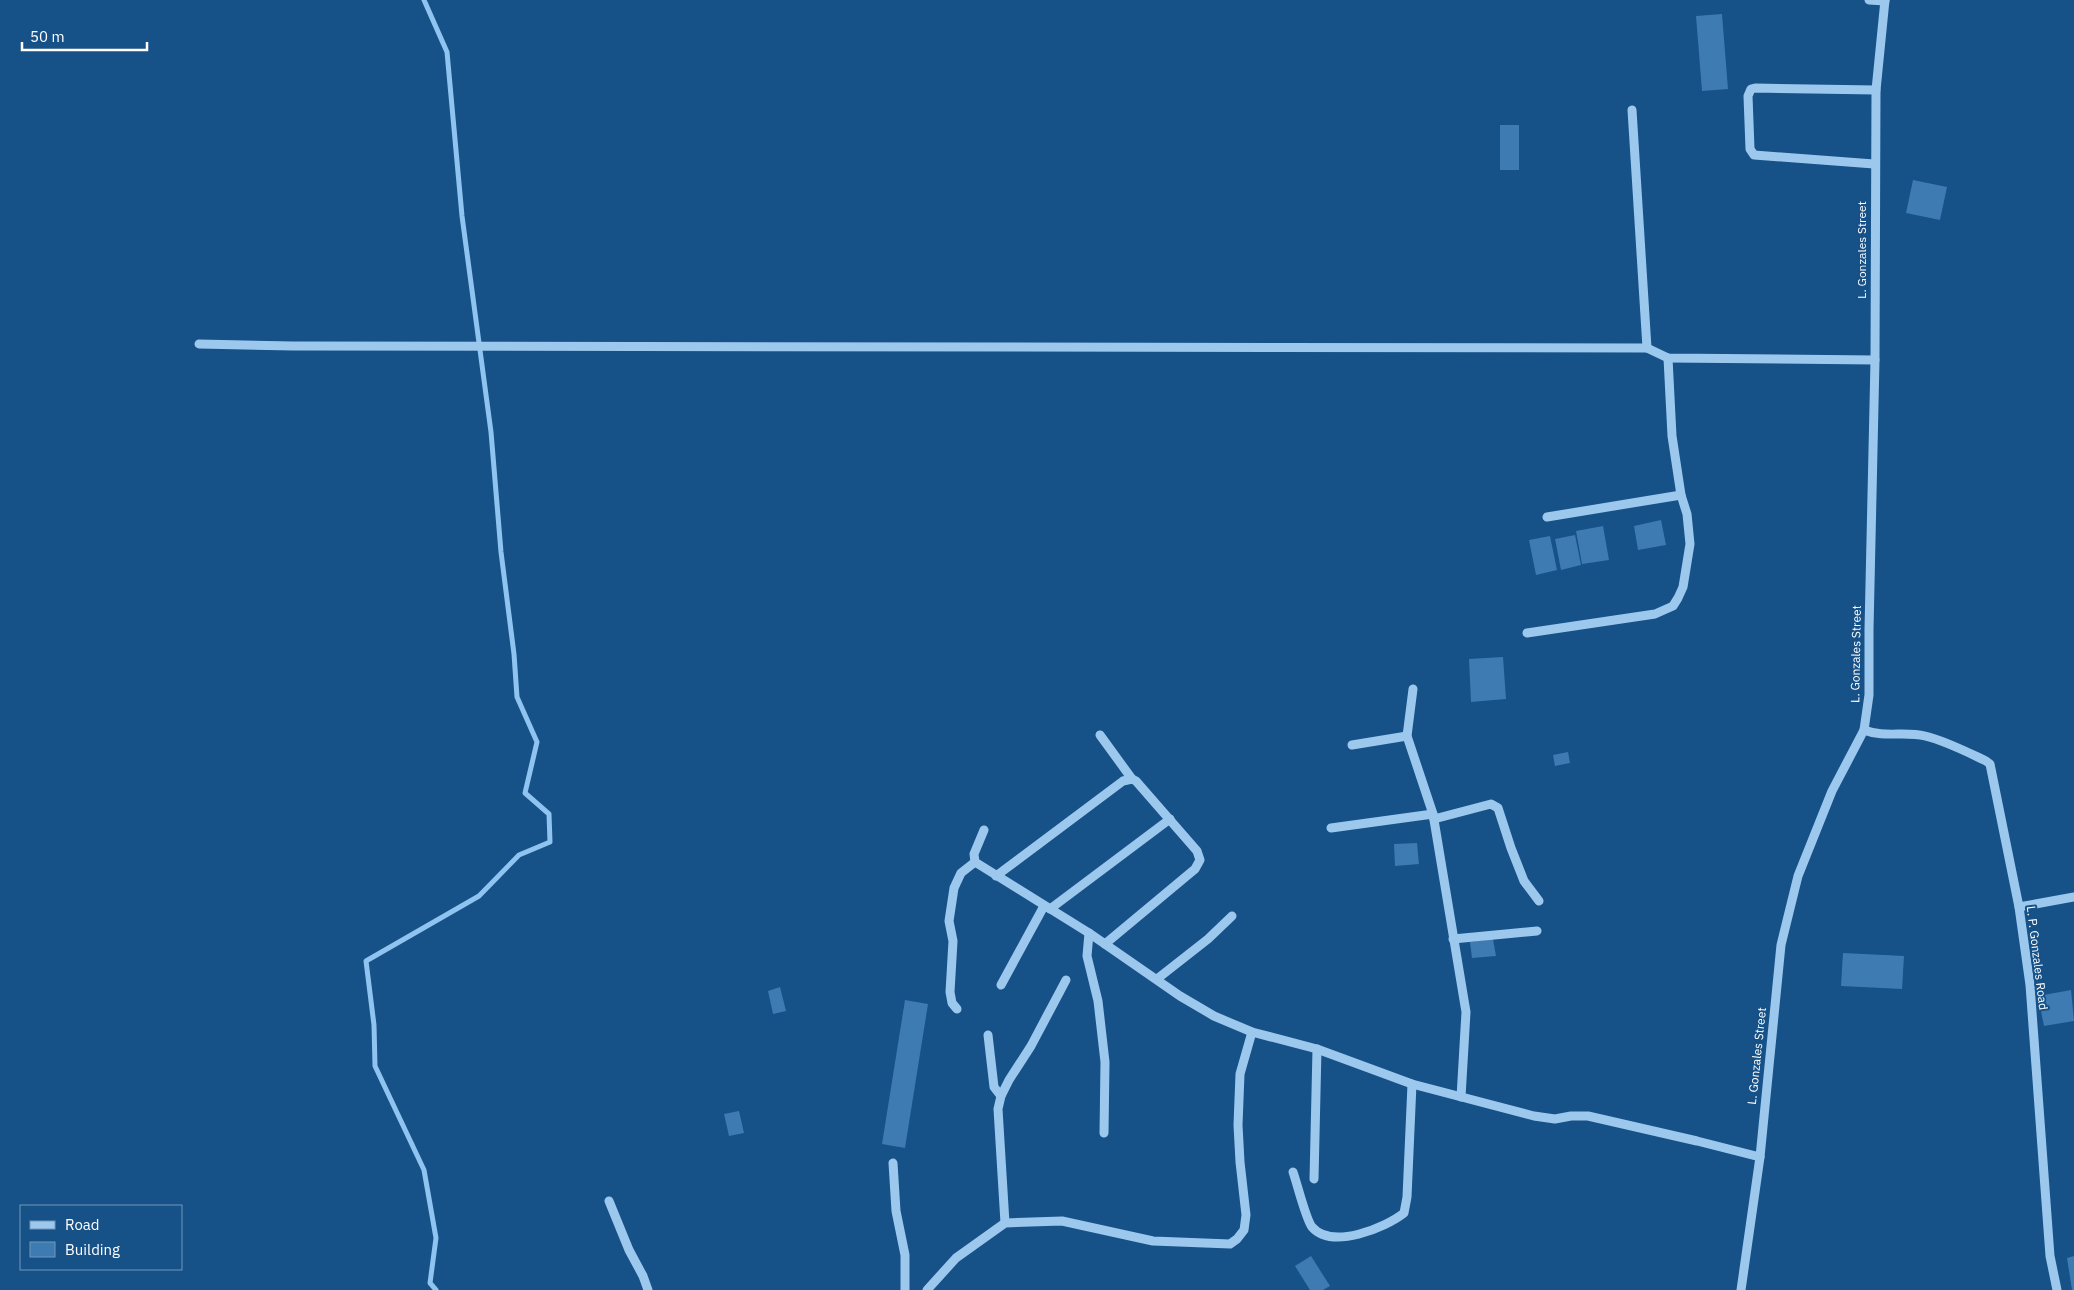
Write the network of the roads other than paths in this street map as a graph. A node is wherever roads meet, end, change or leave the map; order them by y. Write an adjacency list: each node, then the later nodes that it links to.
1 (1870, 0): 2 (street)
2 (1885, 1): 3 (street, L. Gonzales Street)
3 (1876, 90): 5 (street, L. Gonzales Street); 5 (street)
4 (1632, 110): 7 (street)
5 (1874, 164): 9 (street, L. Gonzales Street)
6 (199, 344): 7 (street)
7 (1647, 348): 8 (street)
8 (1668, 358): 9 (street); 10 (street)
9 (1875, 360): 14 (street, L. Gonzales Street)
10 (1681, 494): 11 (street); 12 (street)
11 (1547, 517)
12 (1527, 633)
13 (1413, 689): 16 (street)
14 (1864, 730): 28 (street, L. P. Gonzales Road); 45 (street, L. Gonzales Street)
15 (1100, 735): 18 (street)
16 (1407, 736): 17 (street); 19 (street)
17 (1352, 745)
18 (1132, 779): 20 (street); 24 (street)
19 (1434, 817): 21 (street); 26 (street); 32 (street)
20 (1170, 819): 27 (street); 33 (street)
21 (1331, 828)
22 (984, 830): 23 (street)
23 (975, 862): 24 (street); 37 (street)
24 (996, 876): 27 (street)
25 (2074, 897): 28 (street)
26 (1539, 901)
27 (1047, 907): 31 (street); 36 (street)
28 (2019, 908): 55 (street, L. P. Gonzales Road)
29 (1232, 916): 34 (street)
30 (1537, 930): 32 (street)
31 (1089, 933): 33 (street); 44 (street)
32 (1453, 939): 43 (street)
33 (1105, 944): 34 (street)
34 (1157, 979): 38 (street)
35 (1066, 980): 42 (street)
36 (1001, 985)
37 (957, 1009)
38 (1252, 1032): 40 (street); 50 (street)
39 (988, 1035): 42 (street)
40 (1317, 1049): 41 (street); 48 (street)
41 (1412, 1084): 43 (street); 47 (street)
42 (1001, 1096): 50 (street)
43 (1461, 1097): 45 (street)
44 (1104, 1133)
45 (1760, 1157): 54 (street, L. Gonzales Street)
46 (893, 1162): 52 (street)
47 (1293, 1172)
48 (1314, 1179)
49 (609, 1200): 51 (street)
50 (1005, 1223): 53 (street)
51 (648, 1290)
52 (905, 1290)
53 (927, 1290)
54 (1741, 1290)
55 (2057, 1290)

